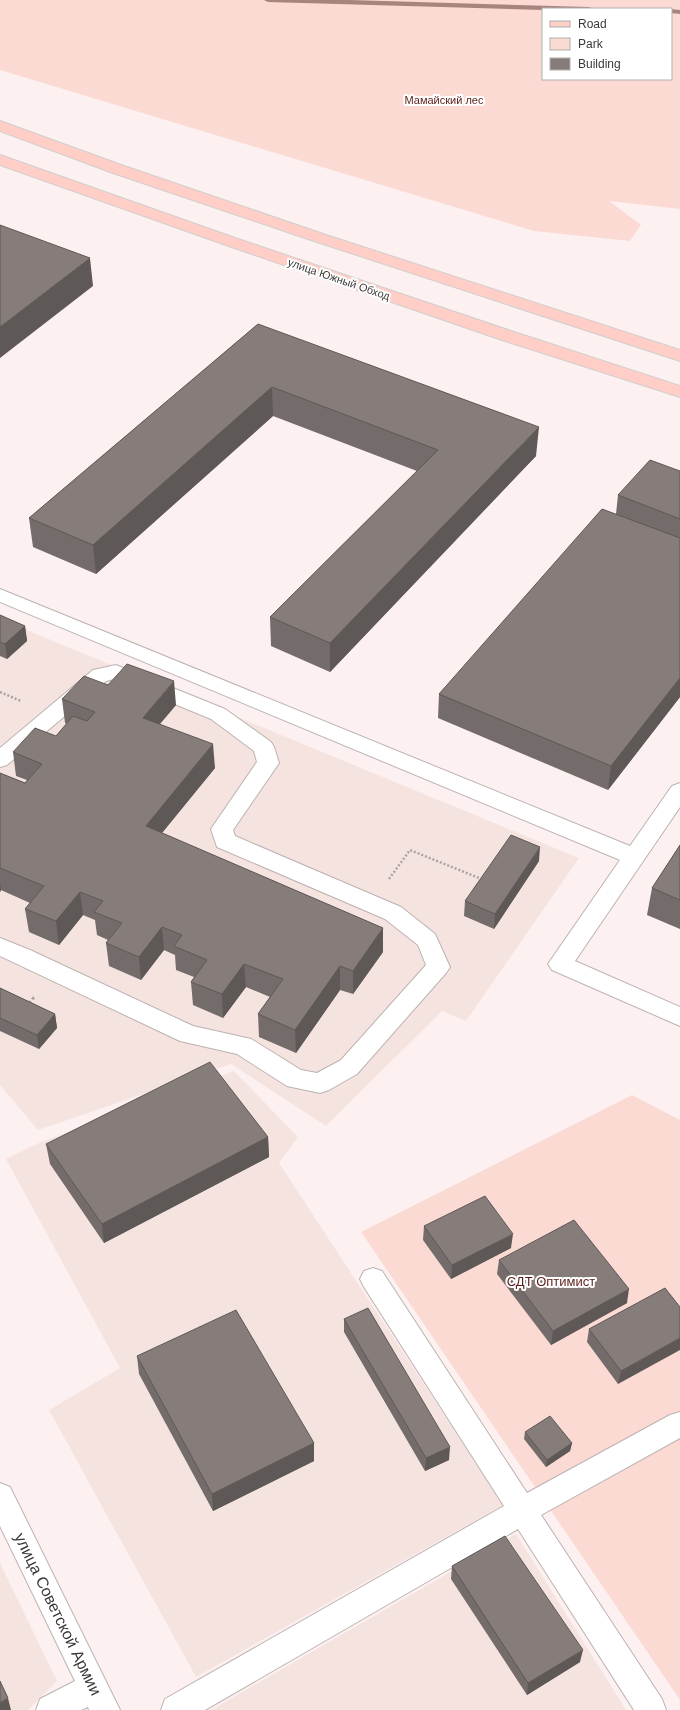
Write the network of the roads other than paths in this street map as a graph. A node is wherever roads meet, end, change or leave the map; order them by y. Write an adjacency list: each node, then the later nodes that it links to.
1 (0, 126): 3 (main road)
2 (0, 160): 4 (main road, улица Южный Обход)
3 (680, 356)
4 (680, 392)
5 (0, 594): 8 (street)
6 (0, 760): 9 (street)
7 (680, 791): 8 (street)
8 (634, 857): 10 (street)
9 (0, 947)
10 (680, 1017)
11 (373, 1279): 14 (street)
12 (680, 1424): 14 (street)
13 (0, 1496): 15 (street, улица Советской Армии)
14 (522, 1511): 17 (street); 18 (street)
15 (100, 1698): 16 (street)
16 (51, 1710)
17 (176, 1710)
18 (651, 1710)

